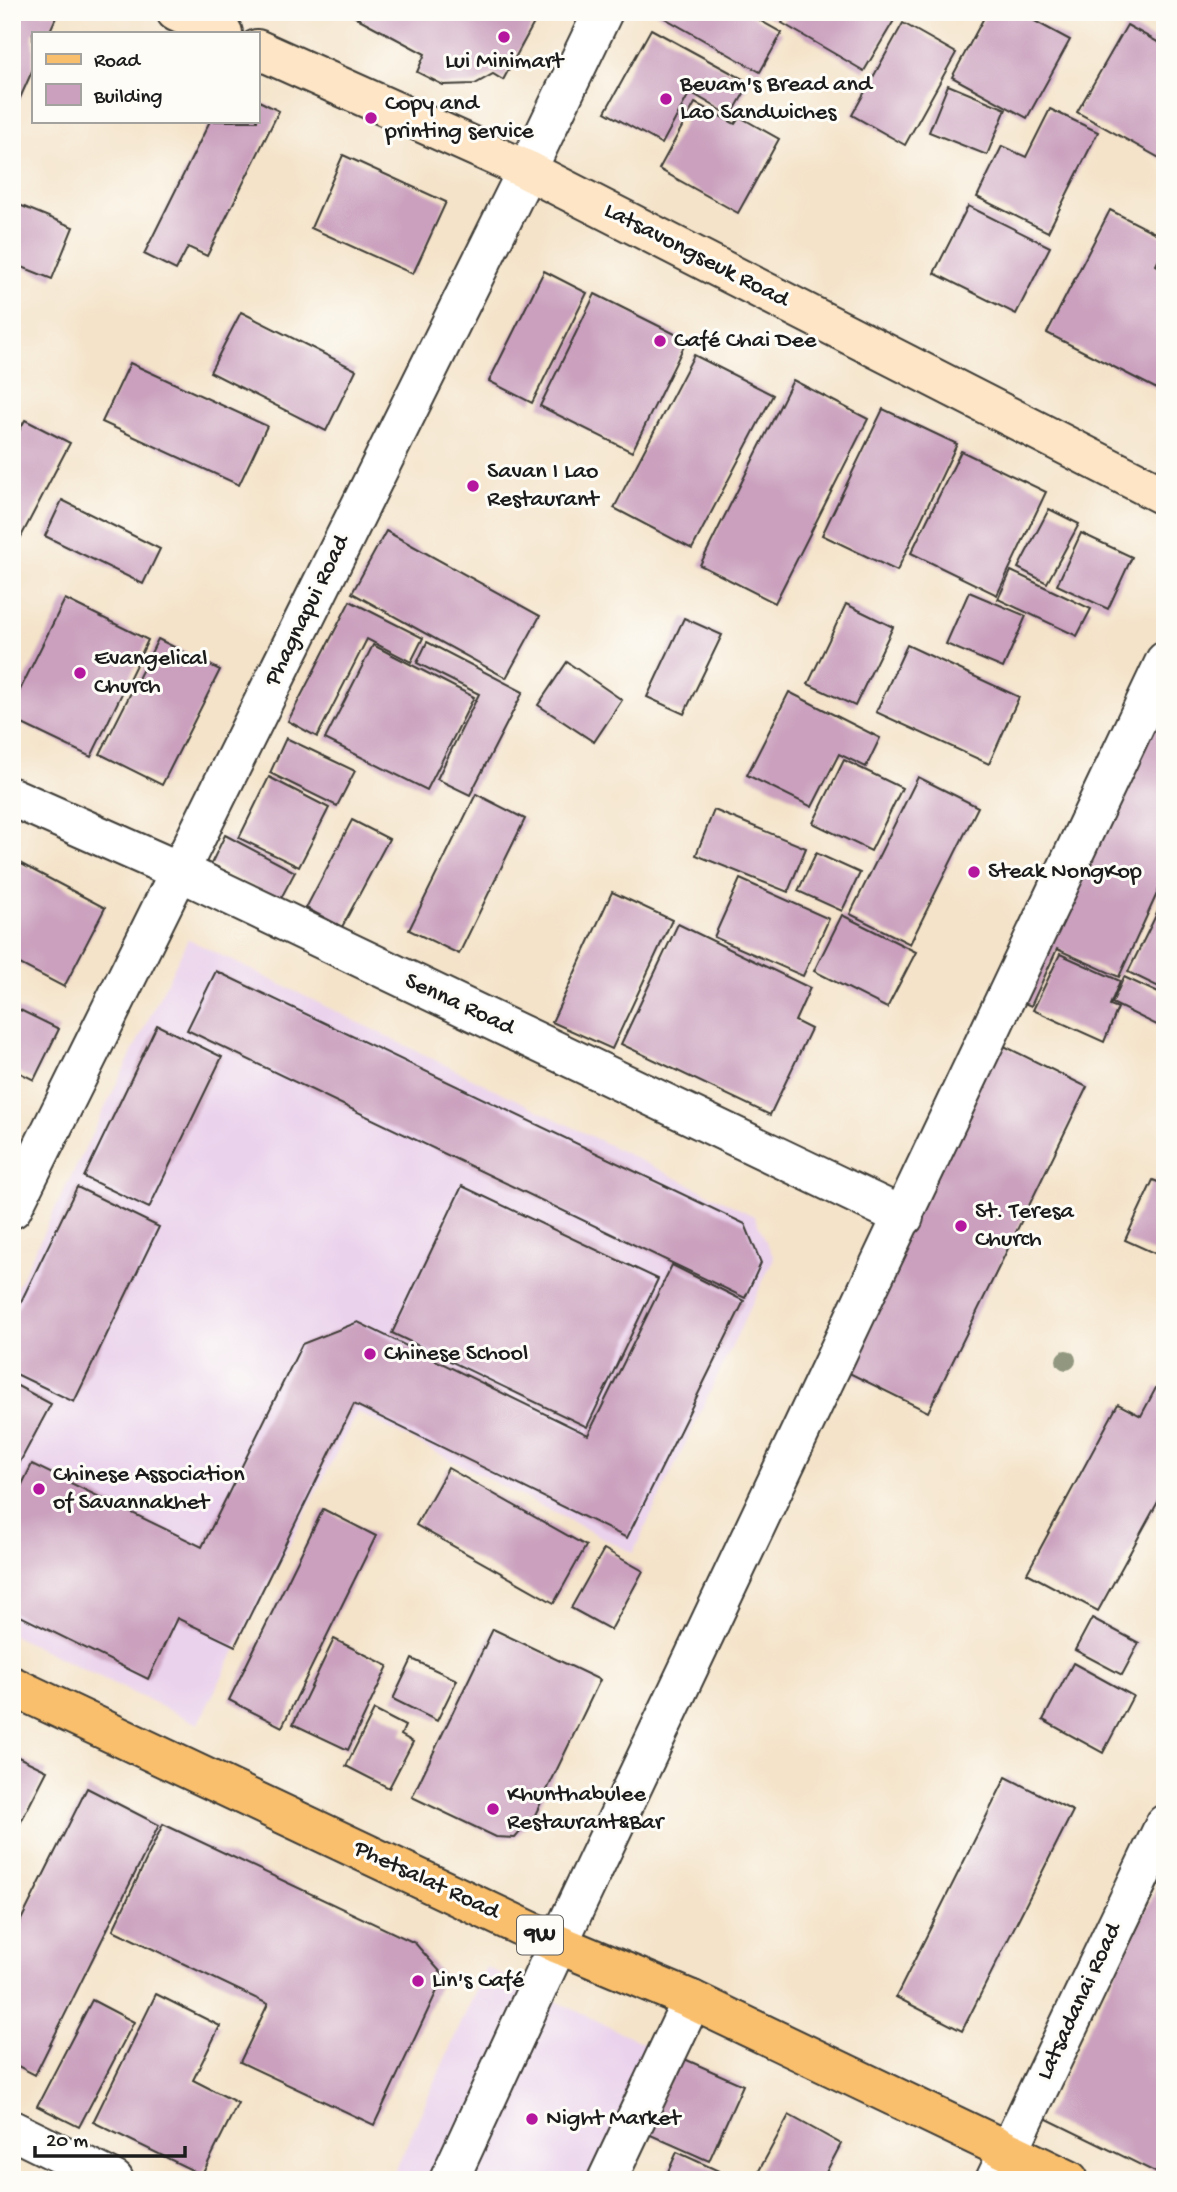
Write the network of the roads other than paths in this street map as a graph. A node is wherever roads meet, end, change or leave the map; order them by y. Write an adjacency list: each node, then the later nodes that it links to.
1 (176, 12): 3 (street)
2 (603, 12): 5 (street, Phagnapui Road)
3 (221, 32)
4 (259, 50): 5 (street, Latsavongseuk Road)
5 (527, 170): 6 (street, Latsavongseuk Road); 9 (street, Phagnapui Road)
6 (1165, 496)
7 (1165, 661): 11 (street)
8 (12, 797): 9 (street, Senna Road)
9 (179, 871): 10 (street, Phagnapui Road); 11 (street, Senna Road)
10 (12, 1209)
11 (904, 1217): 14 (street)
12 (12, 1686): 14 (main road, Phetsalat Road / 9W)
13 (1165, 1824): 17 (street, Latsadanai Road)
14 (558, 1944): 15 (main road, Phetsalat Road / 9W); 19 (street)
15 (692, 2000): 17 (main road, Phetsalat Road / 9W); 20 (street)
16 (12, 2130): 18 (street)
17 (1002, 2166): 21 (main road, Phetsalat Road / 9W)
18 (114, 2180)
19 (449, 2180)
20 (607, 2180)
21 (1069, 2180)

